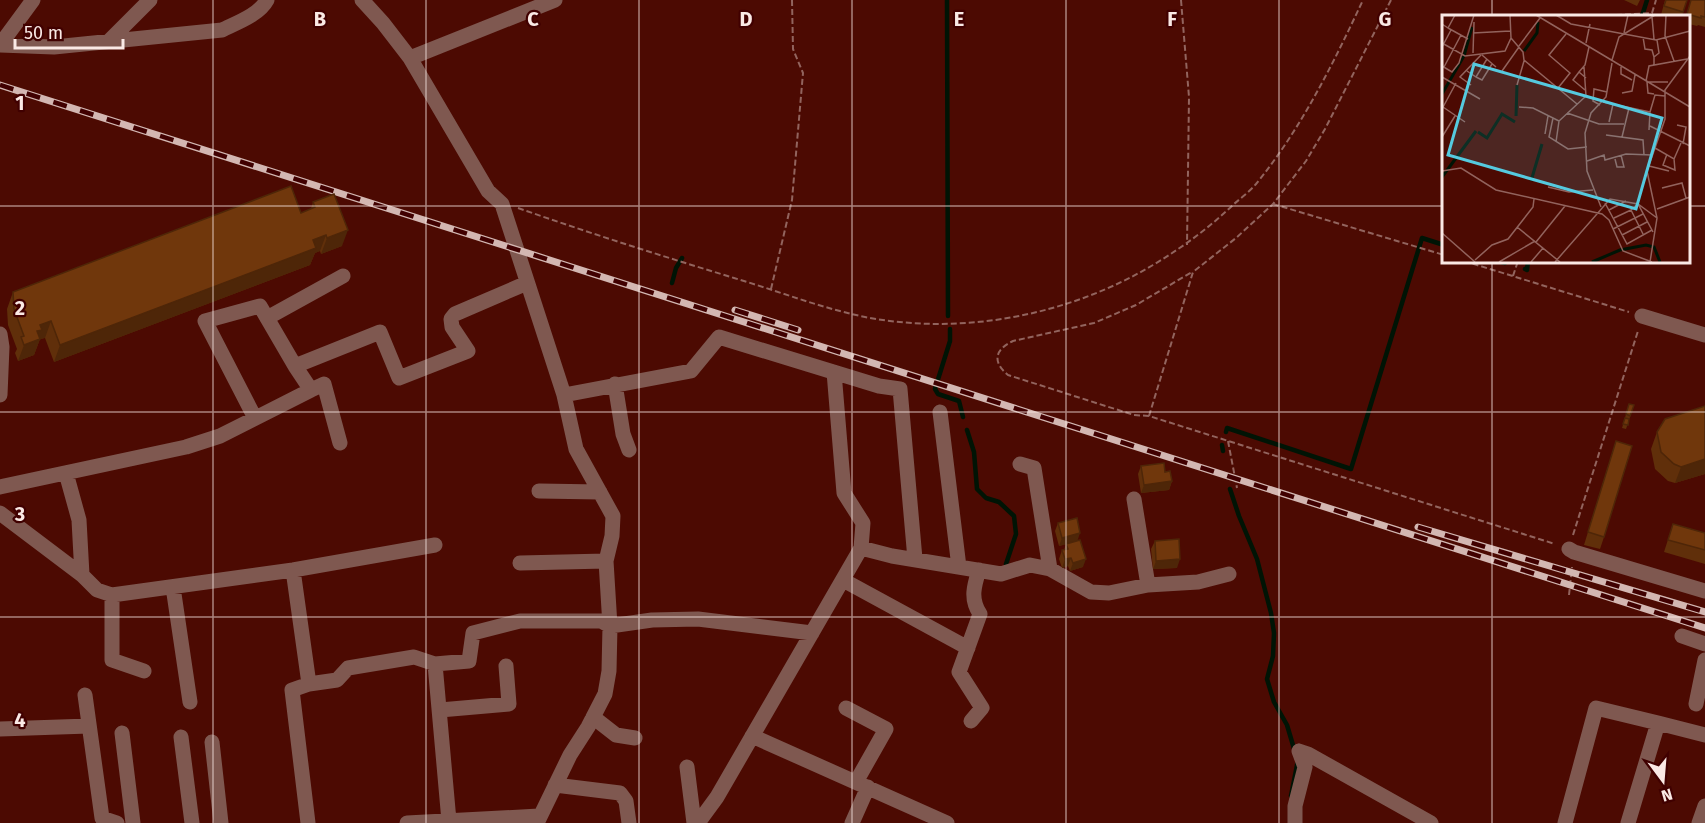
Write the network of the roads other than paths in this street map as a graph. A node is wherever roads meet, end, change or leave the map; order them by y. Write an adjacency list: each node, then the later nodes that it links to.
1 (33, 0): 7 (street)
2 (150, 0): 6 (street)
3 (267, 0): 6 (street)
4 (362, 0): 8 (street)
5 (555, 0): 8 (street)
6 (109, 41): 7 (street)
7 (0, 45)
8 (410, 58): 10 (street)
9 (344, 276): 12 (street)
10 (527, 283): 15 (street); 20 (street)
11 (1642, 316): 14 (street)
12 (267, 318): 15 (street); 22 (street)
13 (0, 334): 19 (street)
14 (1705, 335)
15 (295, 366): 18 (street)
16 (834, 372): 17 (street); 33 (street); 35 (street)
17 (615, 384): 20 (street); 24 (street)
18 (311, 390): 22 (street); 23 (street)
19 (0, 392)
20 (564, 395): 29 (street)
21 (940, 412): 38 (street)
22 (255, 418): 26 (street)
23 (340, 443)
24 (629, 450)
25 (1020, 464): 39 (street)
26 (66, 473): 27 (street); 43 (street)
27 (0, 487)
28 (539, 491): 29 (street)
29 (600, 492): 36 (street)
30 (1134, 499): 45 (street)
31 (0, 513): 43 (street)
32 (435, 545): 40 (street)
33 (861, 548): 35 (street); 44 (street)
34 (1572, 551): 47 (street)
35 (915, 560): 38 (street)
36 (606, 561): 37 (street); 49 (street)
37 (520, 563)
38 (959, 567): 41 (street)
39 (1050, 569): 41 (street); 45 (street)
40 (293, 570): 46 (street); 58 (street)
41 (979, 570): 53 (street)
42 (1229, 574): 45 (street)
43 (82, 575): 48 (street)
44 (843, 580): 50 (street); 53 (street)
45 (1148, 585)
46 (173, 586): 48 (street); 60 (street)
47 (1705, 591)
48 (112, 595): 57 (street)
49 (610, 626): 50 (street); 55 (street); 64 (street)
50 (812, 633): 71 (street)
51 (1682, 636): 52 (street)
52 (1705, 644)
53 (968, 648): 65 (street)
54 (1705, 660): 61 (street)
55 (435, 664): 58 (street); 63 (street)
56 (506, 666): 63 (street)
57 (144, 671)
58 (309, 684): 85 (street)
59 (85, 695): 67 (street)
60 (190, 702)
61 (1696, 704)
62 (846, 708): 77 (street)
63 (440, 710): 80 (street)
64 (593, 717): 73 (street); 76 (street)
65 (971, 721)
66 (1658, 723): 70 (street); 94 (street); 95 (street)
67 (89, 726): 68 (street); 81 (street)
68 (0, 729)
69 (122, 733): 82 (street)
70 (1705, 735)
71 (752, 736): 77 (street); 89 (street)
72 (182, 737): 83 (street)
73 (635, 738)
74 (212, 742): 84 (street)
75 (687, 767): 88 (street)
76 (555, 785): 79 (street); 87 (street)
77 (862, 785): 90 (street); 91 (street)
78 (1705, 806): 96 (street)
79 (538, 820): 80 (street)
80 (449, 821): 86 (street)
81 (117, 823)
82 (133, 823)
83 (192, 823)
84 (222, 823)
85 (308, 823)
86 (407, 823)
87 (629, 823)
88 (694, 823)
89 (698, 823)
90 (852, 823)
91 (947, 823)
92 (1295, 823): 93 (street)
93 (1431, 823)
94 (1565, 823)
95 (1628, 823)
96 (1699, 823)

